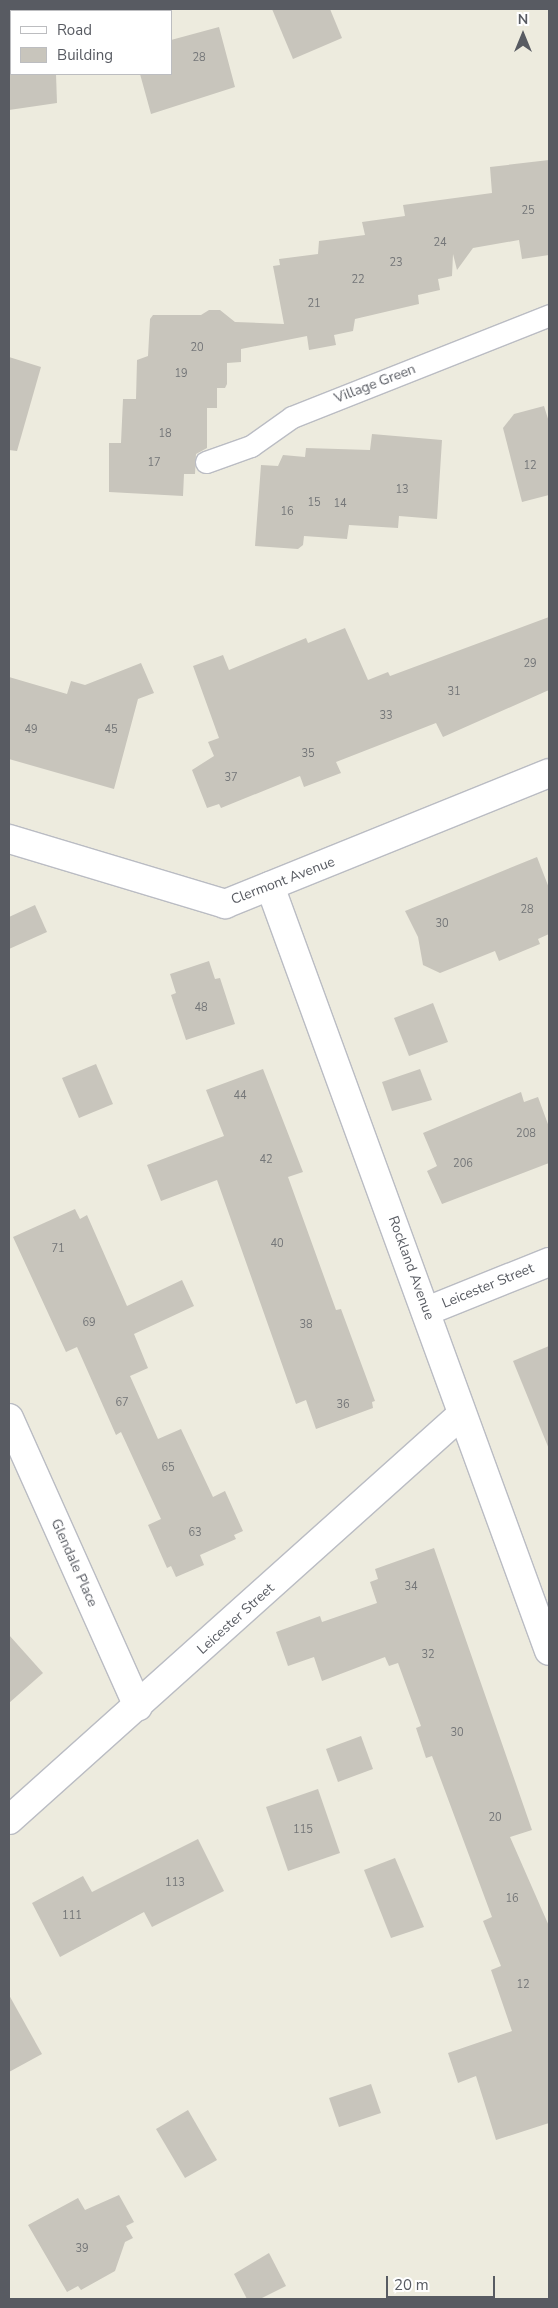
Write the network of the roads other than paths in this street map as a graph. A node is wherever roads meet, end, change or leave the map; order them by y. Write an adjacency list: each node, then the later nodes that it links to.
1 (549, 315): 2 (lane, Village Green)
2 (206, 462)
3 (549, 773): 5 (street, Clermont Avenue)
4 (9, 839): 5 (street, Clermont Avenue)
5 (270, 886): 7 (street, Rockland Avenue)
6 (549, 1262): 7 (street, Leicester Street)
7 (428, 1311): 8 (street, Rockland Avenue)
8 (461, 1415): 10 (street, Rockland Avenue); 11 (street, Leicester Street)
9 (9, 1418): 11 (street, Glendale Place)
10 (549, 1650)
11 (138, 1707): 12 (street, Leicester Street)
12 (9, 1820)

